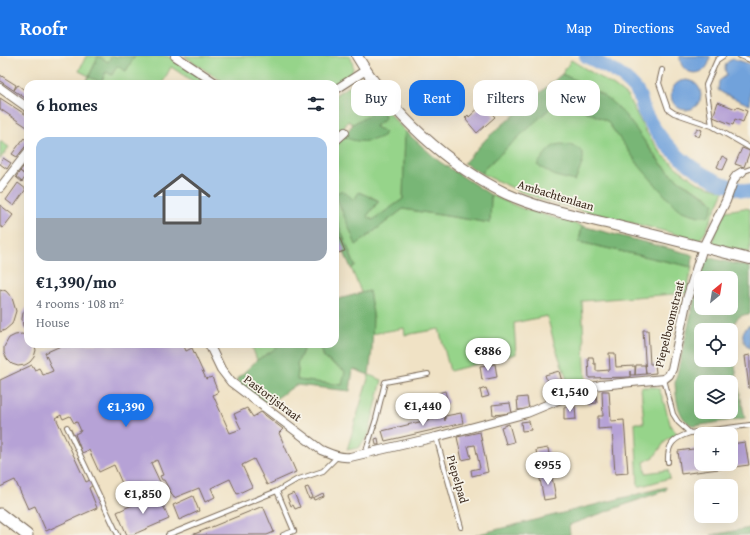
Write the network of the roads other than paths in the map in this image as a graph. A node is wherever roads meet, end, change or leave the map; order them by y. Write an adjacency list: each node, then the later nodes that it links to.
1 (175, 56): 8 (street)
2 (358, 56): 6 (street, Ambachtenlaan)
3 (723, 56): 12 (lane)
4 (740, 56): 5 (lane)
5 (750, 60)
6 (366, 70): 9 (street); 20 (street, Ambachtenlaan)
7 (662, 70): 12 (lane)
8 (211, 80)
9 (339, 87)
10 (0, 88): 11 (street)
11 (24, 105)
12 (712, 126): 15 (lane)
13 (345, 132): 14 (street)
14 (339, 137)
15 (750, 148)
16 (24, 157): 19 (street)
17 (750, 169): 18 (lane)
18 (742, 172): 20 (street, Piepelboomstraat)
19 (0, 188)
20 (703, 247): 21 (street, Ambachtenlaan); 24 (street, Piepelboomstraat)
21 (750, 259)
22 (211, 348): 30 (street, Pastorijstraat)
23 (428, 374): 29 (lane)
24 (664, 379): 27 (lane); 28 (street, Piepelboomstraat)
25 (750, 425): 27 (lane)
26 (67, 427): 36 (lane)
27 (690, 433): 31 (lane)
28 (436, 437): 29 (street, Piepelboomstraat); 34 (lane, Piepelpad)
29 (365, 454): 30 (street, Piepelboomstraat)
30 (337, 457): 32 (lane)
31 (668, 462)
32 (277, 491): 37 (lane); 38 (lane)
33 (0, 514): 35 (main road)
34 (461, 527)
35 (27, 535)
36 (118, 535)
37 (168, 535)
38 (283, 535)

